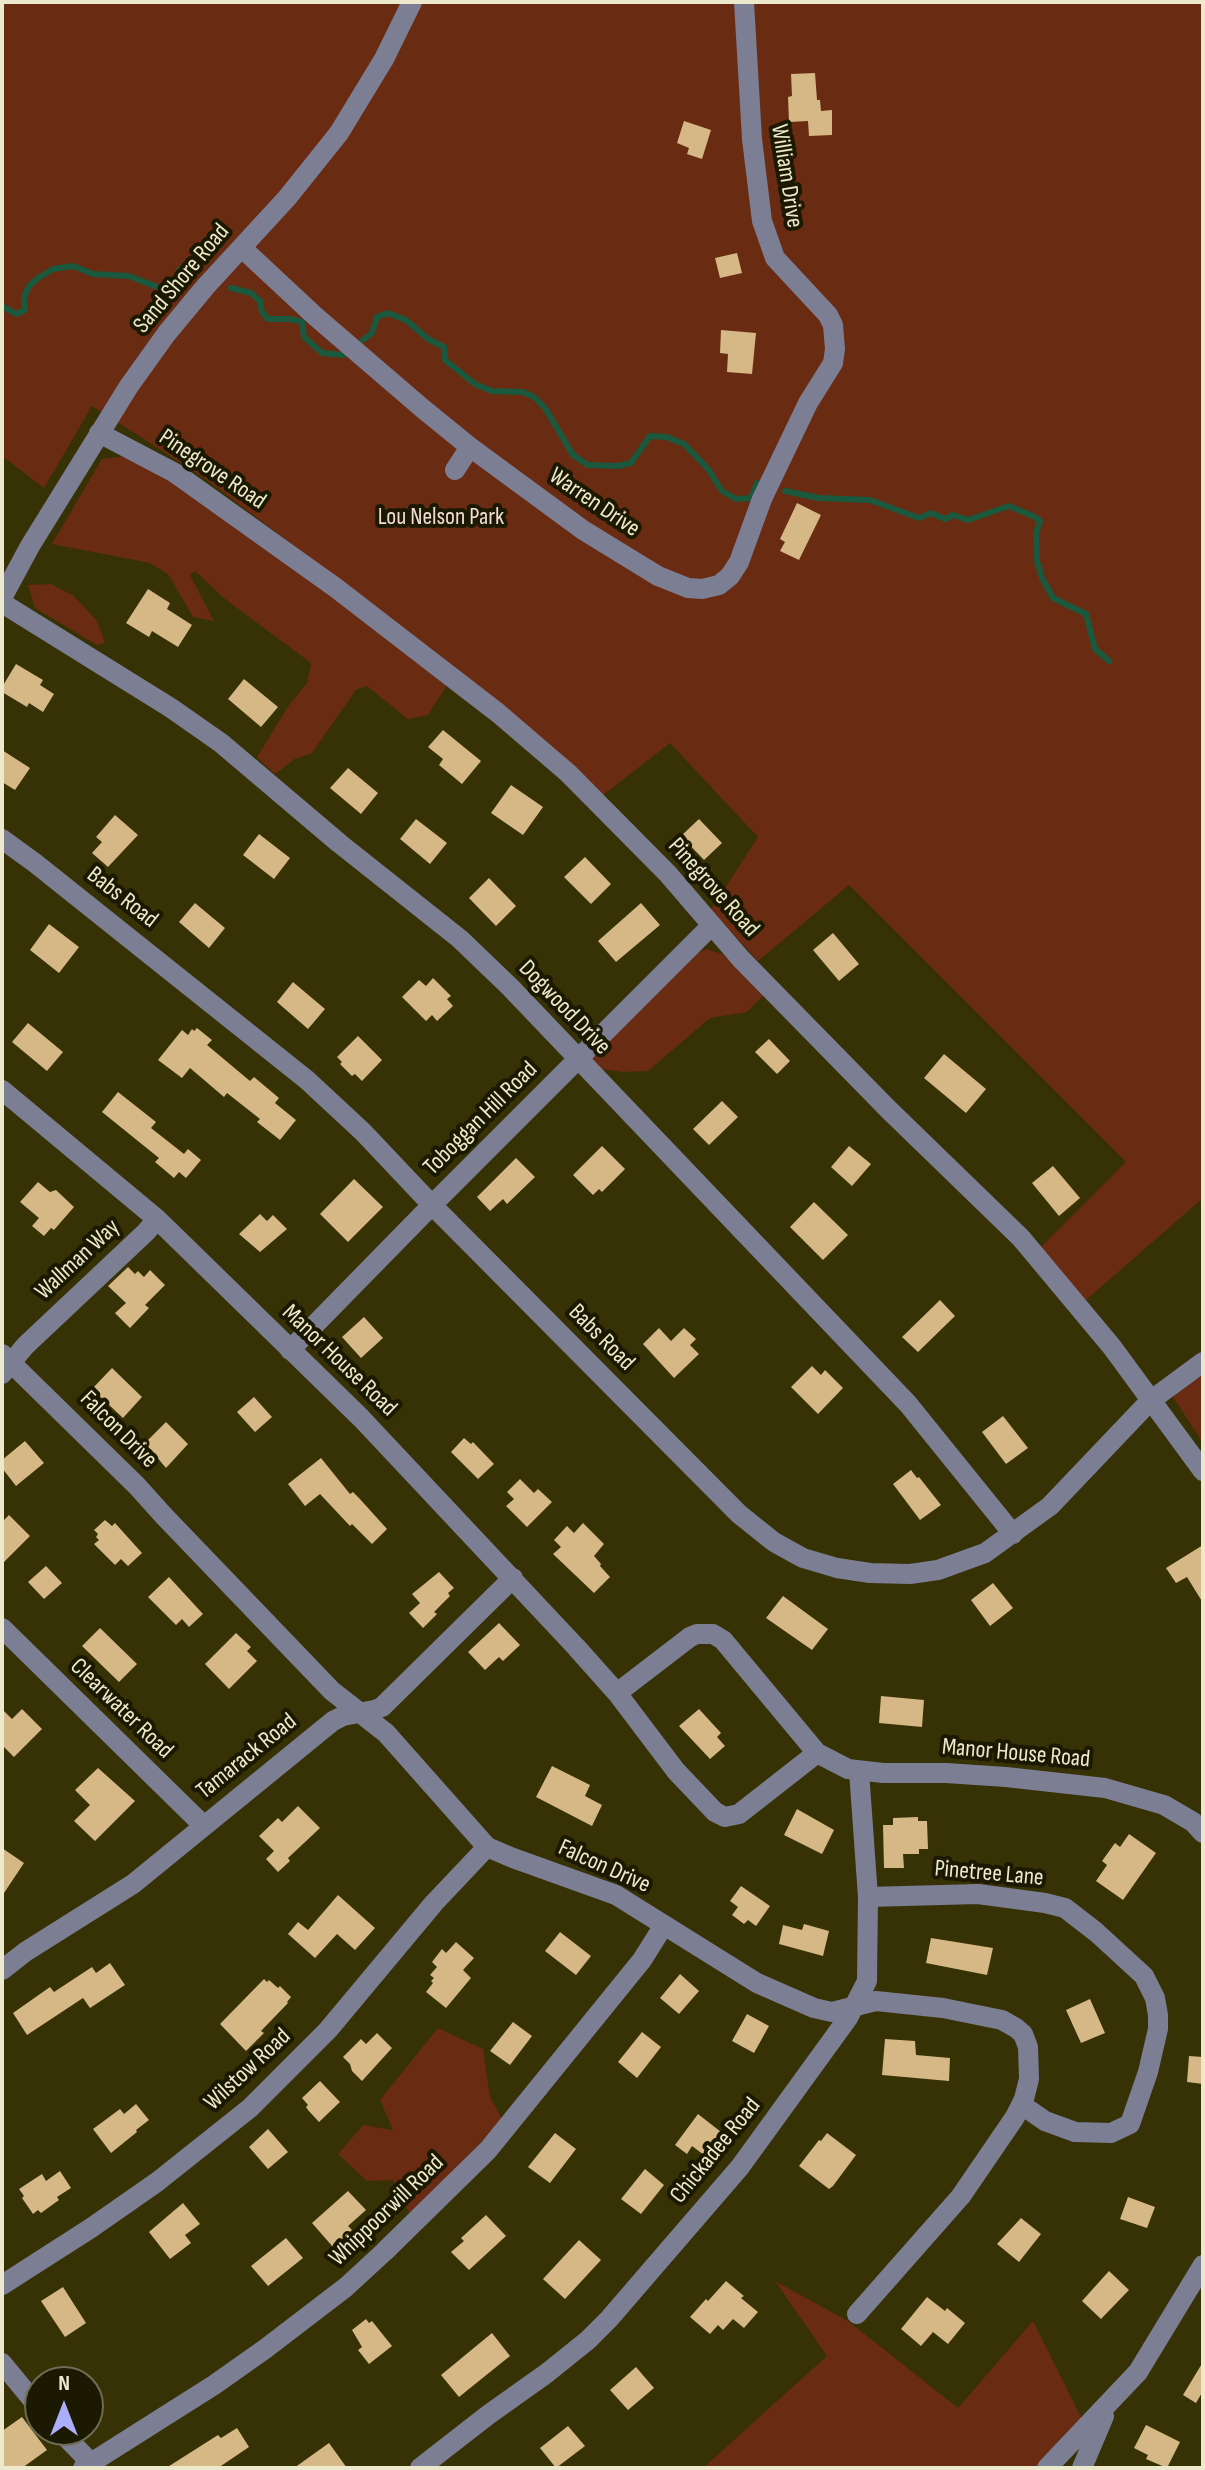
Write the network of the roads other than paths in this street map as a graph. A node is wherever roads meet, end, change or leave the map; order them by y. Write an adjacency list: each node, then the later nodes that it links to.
1 (412, 2): 3 (street, Sand Shore Road)
2 (742, 2): 4 (street, William Drive)
3 (242, 248): 5 (street, Sand Shore Road); 6 (street, Warren Drive)
4 (835, 335): 6 (street, Warren Drive)
5 (99, 433): 8 (street, Sand Shore Road); 10 (street, Pinegrove Road)
6 (470, 447): 7 (street)
7 (455, 470)
8 (2, 600): 11 (street, Dogwood Drive)
9 (2, 839): 13 (street, Babs Road)
10 (711, 926): 11 (street, Toboggan Hill Road); 18 (street, Pinegrove Road)
11 (577, 1059): 13 (street, Toboggan Hill Road); 20 (street, Dogwood Drive)
12 (2, 1090): 14 (street, Manor House Road)
13 (432, 1205): 15 (street, Toboggan Hill Road); 20 (street, Babs Road)
14 (157, 1219): 15 (street, Manor House Road); 17 (street, Wallman Way)
15 (290, 1350): 21 (street, Manor House Road)
16 (1203, 1362): 18 (street, Babs Road)
17 (5, 1363): 24 (street, Falcon Drive)
18 (1150, 1401): 19 (street, Pinegrove Road); 20 (street, Babs Road)
19 (1203, 1471)
20 (1013, 1534)
21 (513, 1578): 23 (street, Manor House Road); 24 (street, Tamarack Road)
22 (2, 1628): 27 (street, Clearwater Road)
23 (617, 1693): 25 (street, Manor House Road); 25 (street, Manor House Road)
24 (360, 1713): 27 (street, Tamarack Road); 29 (street, Falcon Drive)
25 (817, 1753): 26 (street, Manor House Road)
26 (859, 1771): 28 (street, Manor House Road); 30 (street, Chickadee Road)
27 (204, 1826): 32 (street, Tamarack Road)
28 (1203, 1833)
29 (487, 1847): 31 (street, Falcon Drive); 36 (street, Wilstow Road)
30 (868, 1897): 33 (street, Chickadee Road); 34 (street, Pinetree Lane)
31 (664, 1925): 33 (street, Falcon Drive); 42 (street, Whippoorwill Road)
32 (4, 1965)
33 (854, 2007): 34 (street, Falcon Drive); 43 (street, Chickadee Road)
34 (1022, 2105): 37 (street, Falcon Drive)
35 (1203, 2265): 40 (street)
36 (2, 2285)
37 (857, 2314)
38 (2, 2363): 39 (street)
39 (24, 2390)
40 (1110, 2403): 44 (street); 45 (street)
41 (73, 2446): 42 (street)
42 (90, 2466)
43 (420, 2468)
44 (1047, 2468)
45 (1082, 2468)

